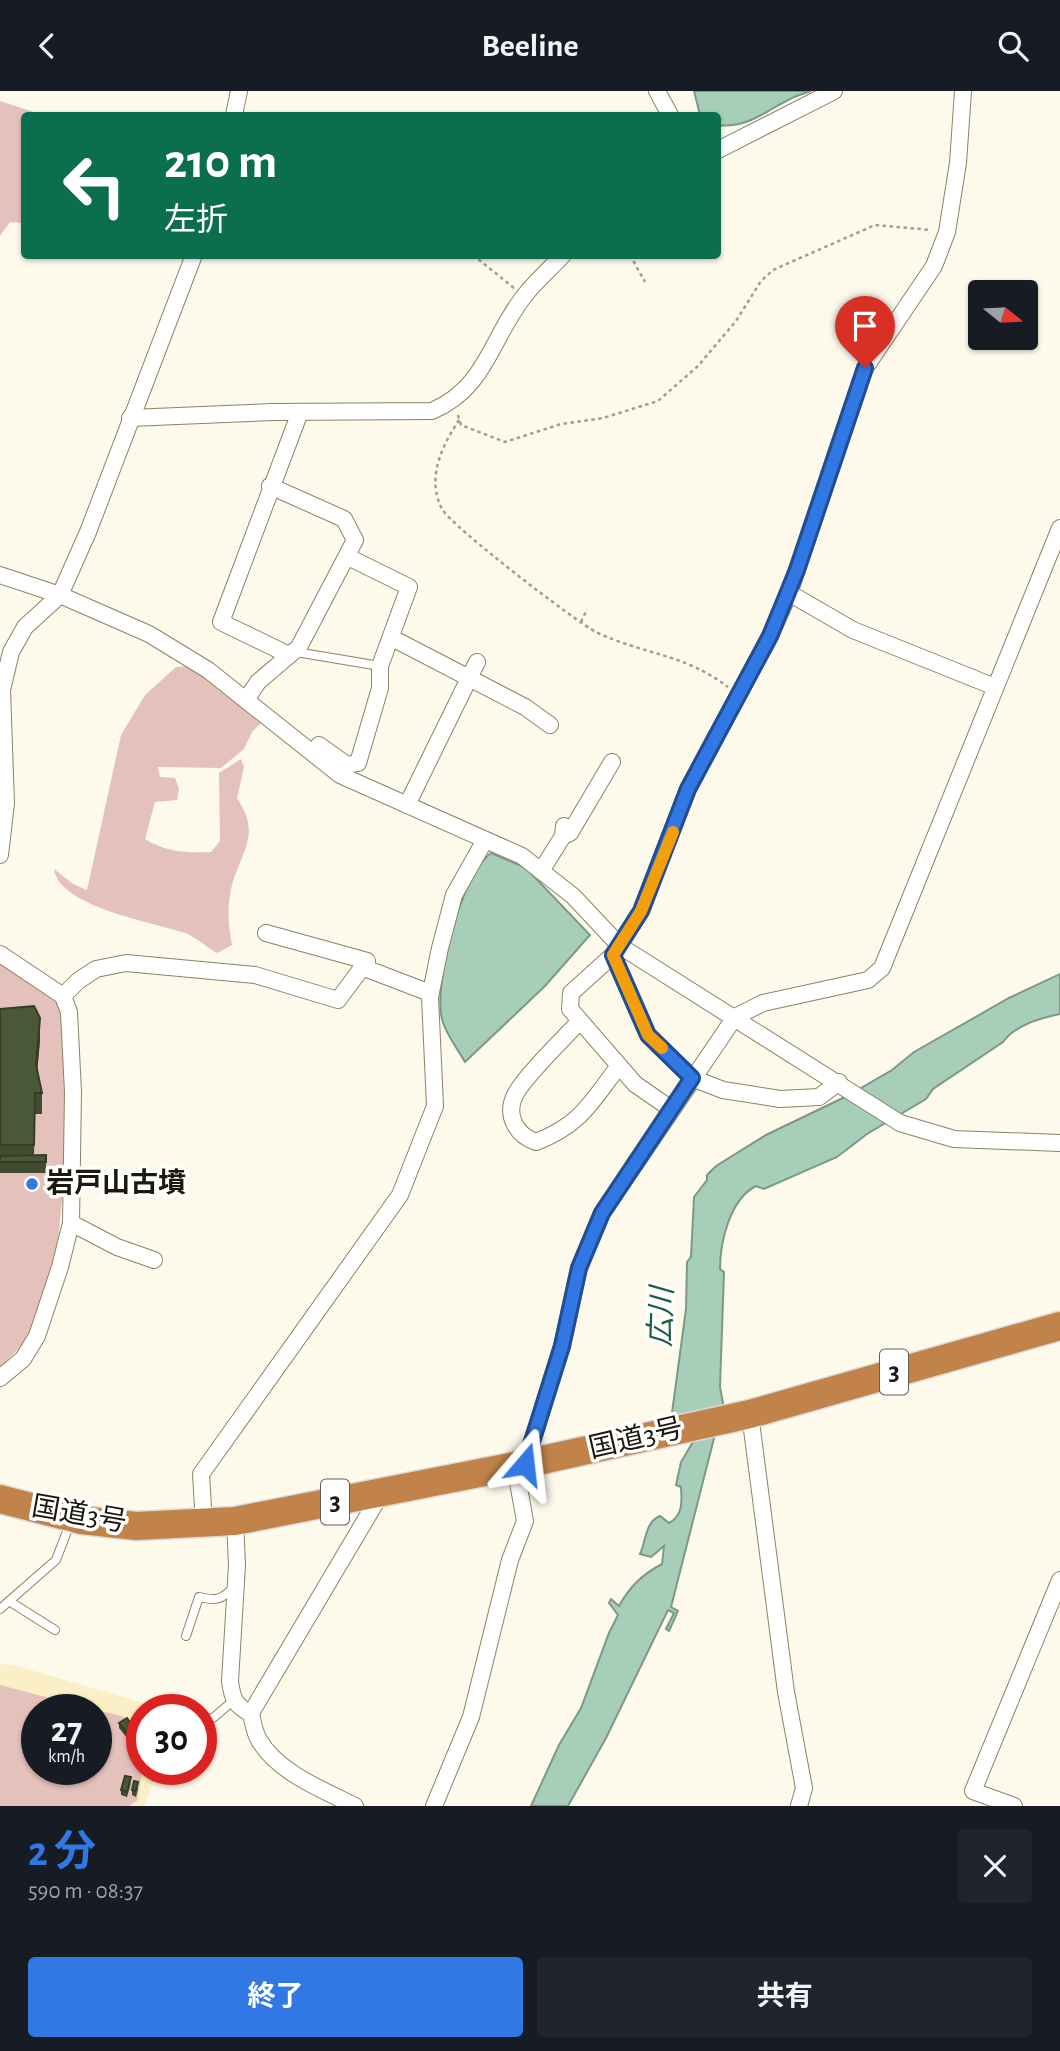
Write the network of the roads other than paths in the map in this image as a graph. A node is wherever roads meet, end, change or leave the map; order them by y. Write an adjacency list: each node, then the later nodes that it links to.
1 (239, 91): 5 (street)
2 (657, 91): 6 (street)
3 (834, 91): 7 (street)
4 (963, 91): 17 (street)
5 (235, 112)
6 (668, 112)
7 (721, 147)
8 (192, 259): 11 (street)
9 (559, 259): 10 (street)
10 (300, 412): 11 (street); 12 (street)
11 (130, 418): 18 (street)
12 (270, 487): 14 (street); 20 (street)
13 (1060, 528): 15 (street)
14 (348, 557): 19 (street); 20 (street)
15 (1054, 562): 24 (street)
16 (0, 575): 18 (street)
17 (789, 593): 24 (street); 34 (street)
18 (60, 595): 25 (street); 31 (street)
19 (391, 638): 22 (street); 23 (street)
20 (291, 653): 22 (lane); 25 (street)
21 (477, 662): 23 (street)
22 (380, 666): 26 (street)
23 (468, 679): 27 (street); 29 (street)
24 (995, 687): 39 (street)
25 (246, 700): 26 (street)
26 (269, 718): 29 (street)
27 (550, 725)
28 (611, 762): 32 (street)
29 (407, 805): 30 (street)
30 (485, 840): 32 (street); 37 (street)
31 (0, 855)
32 (541, 871): 34 (street)
33 (266, 933): 36 (street)
34 (617, 951): 39 (street); 40 (street); 42 (street)
35 (0, 954): 38 (street)
36 (362, 967): 37 (street); 38 (street)
37 (430, 993): 56 (street)
38 (63, 996): 46 (street)
39 (735, 1017): 42 (street); 43 (street)
40 (580, 1021): 41 (street); 41 (street)
41 (619, 1066): 44 (street)
42 (692, 1078): 43 (street); 44 (street)
43 (843, 1085): 45 (street)
44 (671, 1109): 51 (street)
45 (1060, 1143)
46 (71, 1223): 47 (street); 49 (street)
47 (155, 1260)
48 (1060, 1327): 50 (highway, 国道3号 / 3)
49 (0, 1378)
50 (740, 1416): 51 (highway, 国道3号 / 3); 68 (street)
51 (520, 1465): 52 (highway, 国道3号 / 3); 67 (street)
52 (382, 1492): 55 (highway, 国道3号 / 3); 64 (street)
53 (0, 1499): 54 (highway, 国道3号 / 3)
54 (72, 1518): 56 (highway, 国道3号 / 3); 59 (lane)
55 (235, 1521): 56 (highway, 国道3号 / 3); 58 (street)
56 (204, 1524)
57 (1060, 1580): 69 (street)
58 (236, 1585): 62 (lane); 63 (street)
59 (9, 1601): 60 (lane); 61 (lane)
60 (0, 1609)
61 (55, 1630)
62 (186, 1636)
63 (234, 1700): 64 (street); 65 (lane)
64 (251, 1713): 66 (street)
65 (217, 1715)
66 (355, 1806)
67 (434, 1806)
68 (799, 1806)
69 (1014, 1806)

